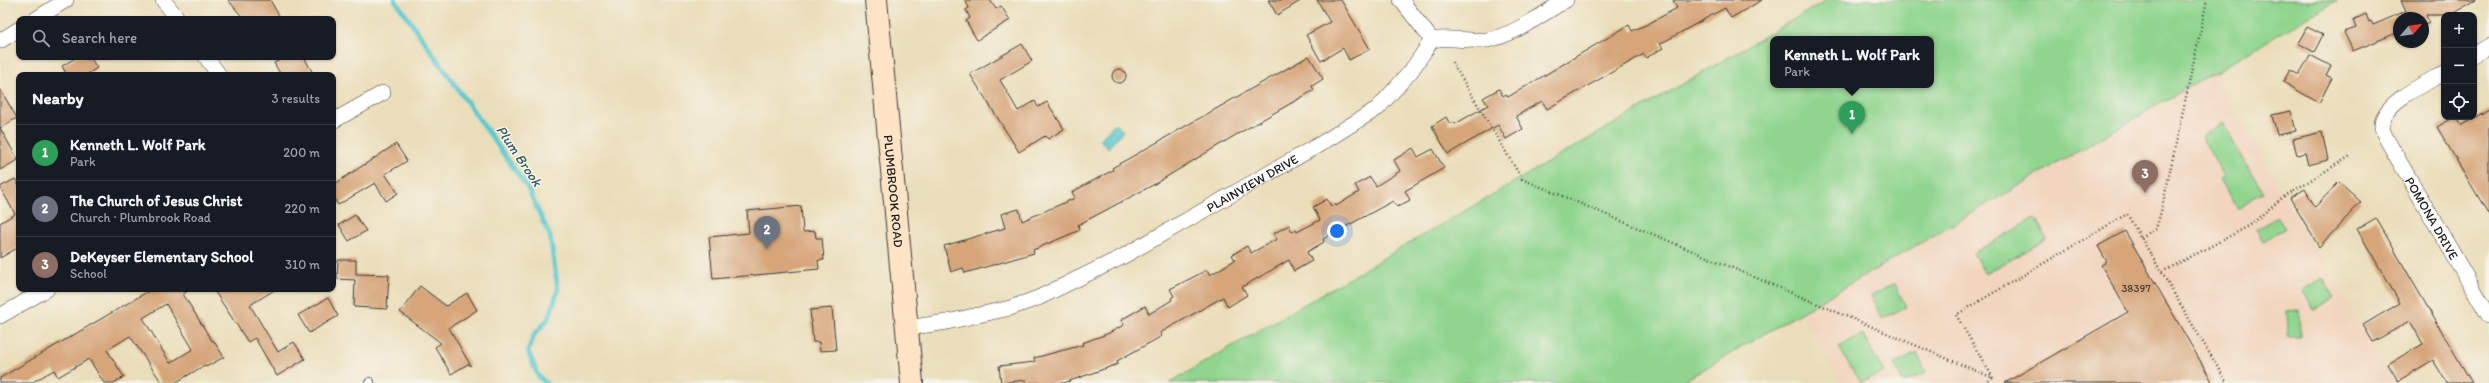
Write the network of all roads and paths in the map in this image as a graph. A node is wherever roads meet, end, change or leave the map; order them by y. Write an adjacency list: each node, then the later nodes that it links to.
1 (66, 0): 7 (street)
2 (163, 0): 8 (street)
3 (876, 0): 26 (street, PLUMBROOK ROAD)
4 (1401, 0): 10 (street)
5 (1566, 0): 10 (street)
6 (2207, 0): 21 (path)
7 (41, 16)
8 (176, 16)
9 (16, 31): 11 (street)
10 (1432, 40): 26 (street, PLAINVIEW DRIVE)
11 (0, 41)
12 (2489, 46): 13 (street)
13 (2477, 53)
14 (208, 60): 16 (street)
15 (1452, 62): 27 (path)
16 (217, 72)
17 (2441, 74): 25 (street, POMONA DRIVE)
18 (383, 92): 19 (street)
19 (336, 119)
20 (2352, 155): 22 (path)
21 (2141, 237): 22 (path); 27 (path)
22 (2162, 272): 30 (path)
23 (42, 292): 24 (street)
24 (0, 316)
25 (2489, 316)
26 (907, 328): 28 (street, PLUMBROOK ROAD)
27 (1993, 378): 29 (path)
28 (912, 383)
29 (1985, 383)
30 (2227, 383)

